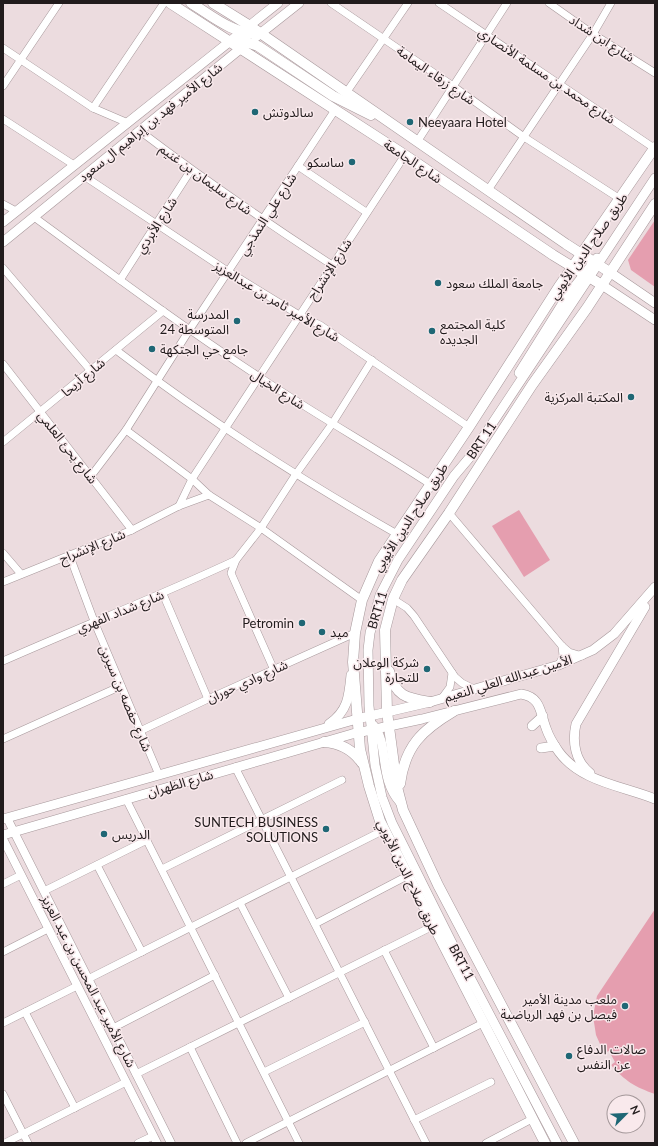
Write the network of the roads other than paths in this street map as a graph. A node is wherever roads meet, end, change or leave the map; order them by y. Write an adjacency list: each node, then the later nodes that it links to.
1 (164, 3): 28 (street)
2 (170, 3): 19 (main road, شارع الجامعة)
3 (191, 3): 14 (main road)
4 (213, 3): 14 (main road, شارع الجامعة)
5 (278, 3): 14 (main road, شارع الأمير فهد بن إبراهيم ال سعود)
6 (299, 3): 15 (main road, شارع الأمير فهد بن إبراهيم ال سعود)
7 (331, 3): 18 (street, شارع زرقاء اليمامة)
8 (408, 3): 18 (street)
9 (439, 3): 16 (street, شارع محمد بن مسلمة الأنصاري)
10 (507, 3): 16 (street)
11 (549, 3): 17 (street, شارع ابن شداد)
12 (611, 3): 17 (street)
13 (56, 4): 22 (street)
14 (246, 29): 15 (main road, شارع الجامعة); 19 (main road, شارع الأمير فهد بن إبراهيم ال سعود)
15 (260, 34): 20 (main road, شارع الأمير فهد بن إبراهيم ال سعود); 27 (main road, شارع الجامعة)
16 (486, 34): 24 (street, شارع محمد بن مسلمة الأنصاري); 26 (street)
17 (593, 34): 23 (street, شارع ابن شداد); 24 (street)
18 (383, 39): 26 (street, شارع زرقاء اليمامة); 27 (street)
19 (230, 41): 20 (main road, شارع الجامعة); 32 (main road, شارع الأمير فهد بن إبراهيم ال سعود)
20 (245, 45): 29 (main road, شارع الجامعة); 31 (main road); 33 (main road, شارع الأمير فهد بن إبراهيم ال سعود)
21 (3, 48): 22 (street)
22 (21, 60): 25 (street); 28 (street)
23 (655, 72)
24 (558, 84): 34 (street); 36 (street, شارع محمد بن مسلمة الأنصاري)
25 (3, 86)
26 (453, 86): 34 (street, شارع زرقاء اليمامة); 35 (street)
27 (346, 93): 31 (main road, شارع الجامعة)
28 (93, 108): 32 (street)
29 (335, 110): 37 (main road, شارع الجامعة); 39 (street, شارع علي النمذجي)
30 (3, 119): 38 (street)
31 (384, 119): 35 (main road, شارع الجامعة)
32 (128, 122): 38 (main road, شارع الأمير فهد بن إبراهيم ال سعود)
33 (140, 131): 40 (street, شارع سليمان بن غنيم); 42 (main road, شارع الأمير فهد بن إبراهيم ال سعود)
34 (524, 137): 44 (street); 45 (street, شارع زرقاء اليمامة)
35 (417, 142): 44 (main road, شارع الجامعة)
36 (655, 148): 45 (main road, طريق صلاح الدين الأيوبي)
37 (405, 155): 49 (street, شارع الإنشراح); 59 (main road, شارع الجامعة)
38 (74, 165): 48 (main road, شارع الأمير فهد بن إبراهيم ال سعود)
39 (298, 166): 49 (street); 51 (street, شارع علي النمذجي)
40 (191, 170): 51 (street, شارع سليمان بن غنيم); 53 (street, شارع الأبردي)
41 (655, 172): 56 (main road, BRT 11)
42 (84, 176): 50 (main road, شارع الأمير فهد بن إبراهيم ال سعود); 53 (street, شارع الأمير ثامر بن عبدالعزيز)
43 (655, 178): 56 (main road, BRT 11)
44 (488, 190): 55 (main road, شارع الجامعة)
45 (620, 199): 55 (main road, طريق صلاح الدين الأيوبي)
46 (3, 204): 48 (street)
47 (655, 204): 61 (main road, طريق صلاح الدين الأيوبي)
48 (16, 211): 52 (main road, شارع الأمير فهد بن إبراهيم ال سعود)
49 (366, 212): 57 (street, شارع الإنشراح)
50 (34, 217): 54 (main road, شارع الأمير فهد بن إبراهيم ال سعود); 63 (street, شارع الخيال)
51 (263, 220): 57 (street, شارع سليمان بن غنيم); 60 (street, شارع علي النمذجي)
52 (3, 222)
53 (157, 225): 60 (street, شارع الأمير ثامر بن عبدالعزيز); 63 (street, شارع الأبردي)
54 (3, 242)
55 (582, 254): 56 (main road, شارع الجامعة); 59 (main road, طريق صلاح الدين الأيوبي)
56 (597, 264): 61 (main road, شارع الجامعة); 62 (main road, BRT 11)
57 (332, 265): 67 (street, شارع الإنشراح)
58 (3, 268): 73 (street)
59 (574, 268): 62 (main road, شارع الجامعة); 78 (main road, طريق صلاح الدين الأيوبي)
60 (229, 272): 67 (street, شارع الأمير ثامر بن عبدالعزيز); 69 (street, شارع علي النمذجي)
61 (611, 272): 64 (main road, طريق صلاح الدين الأيوبي); 65 (main road)
62 (587, 276): 64 (main road, شارع الجامعة); 84 (main road, BRT 11)
63 (120, 280): 66 (street, شارع الخيال)
64 (602, 285): 68 (main road, شارع الجامعة); 89 (main road, طريق صلاح الدين الأيوبي)
65 (655, 302)
66 (163, 311): 69 (street, شارع الخيال); 70 (street, شارع أريحا)
67 (299, 315): 71 (street, شارع الأمير ثامر بن عبدالعزيز); 74 (street, شارع الإنشراح)
68 (655, 320)
69 (190, 329): 74 (street, شارع الخيال); 75 (street, شارع علي النمذجي)
70 (116, 350): 73 (street, شارع أريحا); 75 (street)
71 (372, 360): 77 (street, شارع شداد الفهري); 78 (street, شارع الأمير ثامر بن عبدالعزيز)
72 (3, 364): 76 (street, شارع يحئ العلمي)
73 (91, 370): 76 (street, شارع أريحا)
74 (260, 377): 77 (street, شارع الخيال); 79 (street, شارع الإنشراح)
75 (156, 381): 79 (street); 80 (street, شارع علي النمذجي)
76 (41, 412): 81 (street, شارع أريحا); 83 (street, شارع يحئ العلمي)
77 (332, 424): 82 (street, شارع شداد الفهري); 86 (street, شارع الخيال)
78 (469, 427): 86 (main road, طريق صلاح الدين الأيوبي)
79 (226, 428): 82 (street); 85 (street, شارع الإنشراح)
80 (126, 430): 83 (street, شارع علي النمذجي); 85 (street)
81 (3, 442)
82 (296, 474): 90 (street, شارع شداد الفهري); 92 (street)
83 (91, 476): 91 (street, شارع يحئ العلمي)
84 (454, 476): 121 (main road, BRT11)
85 (192, 479): 87 (street); 88 (street, شارع الإنشراح)
86 (430, 484): 92 (main road, طريق صلاح الدين الأيوبي)
87 (209, 495): 88 (street, شارع الإنشراح); 90 (street)
88 (179, 506): 91 (street, شارع الإنشراح)
89 (449, 513): 100 (main road, طريق صلاح الدين الأيوبي); 104 (street)
90 (261, 528): 95 (street, شارع شداد الفهري); 101 (street)
91 (132, 530): 94 (street, شارع الإنشراح)
92 (397, 534): 101 (main road, طريق صلاح الدين الأيوبي)
93 (3, 553): 96 (street)
94 (69, 554): 96 (street, شارع الإنشراح); 102 (street, شارع حفصه بن سيرين)
95 (236, 560): 99 (street, شارع شداد الفهري); 110 (street, شارع شداد الفهري)
96 (21, 574): 97 (street, شارع الإنشراح)
97 (3, 582)
98 (655, 588): 105 (main road, الأمين عبدالله العلي النعيم); 135 (main road)
99 (163, 594): 102 (street, شارع شداد الفهري); 114 (street)
100 (393, 599): 106 (main road, طريق صلاح الدين الأيوبي); 111 (street)
101 (362, 600): 103 (main road, طريق صلاح الدين الأيوبي)
102 (94, 621): 107 (street, شارع شداد الفهري); 112 (street, شارع حفصه بن سيرين)
103 (355, 633): 108 (main road, طريق صلاح الدين الأيوبي); 110 (street, شارع وادي حوران)
104 (562, 646): 105 (street); 109 (street)
105 (582, 656): 109 (main road, الأمين عبدالله العلي النعيم)
106 (385, 658): 116 (main road); 118 (main road, طريق صلاح الدين الأيوبي)
107 (3, 661)
108 (352, 662): 120 (main road, طريق صلاح الدين الأيوبي); 124 (main road)
109 (559, 665): 113 (main road, الأمين عبدالله العلي النعيم)
110 (274, 670): 114 (street, شارع وادي حوران)
111 (452, 673): 113 (street); 115 (street)
112 (121, 686): 125 (street, شارع حفصه بن سيرين); 127 (street)
113 (474, 689): 115 (main road, الأمين عبدالله العلي النعيم)
114 (208, 698): 125 (street, شارع وادي حوران)
115 (442, 698): 116 (main road, الأمين عبدالله العلي النعيم)
116 (430, 702): 118 (main road, الأمين عبدالله العلي النعيم)
117 (454, 711): 119 (main road); 123 (main road); 136 (main road)
118 (387, 712): 121 (main road, الأمين عبدالله العلي النعيم); 123 (main road, طريق صلاح الدين الأيوبي)
119 (542, 716): 122 (main road); 129 (main road)
120 (358, 719): 121 (main road, شارع الظهران); 124 (main road, شارع الظهران); 126 (main road, طريق صلاح الدين الأيوبي)
121 (372, 724): 123 (main road); 126 (main road, شارع الظهران); 136 (main road); 196 (main road, BRT11)
122 (532, 726)
123 (389, 727): 136 (main road, طريق صلاح الدين الأيوبي)
124 (323, 729): 133 (main road, شارع الظهران)
125 (140, 731): 133 (street, شارع حفصه بن سيرين)
126 (358, 732): 128 (main road, شارع الظهران); 131 (main road, طريق صلاح الدين الأيوبي)
127 (3, 739)
128 (324, 742): 131 (main road); 132 (main road, شارع الظهران)
129 (555, 746): 130 (main road); 135 (main road)
130 (541, 748)
131 (364, 765): 141 (main road, طريق صلاح الدين الأيوبي)
132 (236, 767): 138 (main road, شارع الظهران); 140 (street)
133 (159, 774): 139 (main road, شارع الظهران)
134 (342, 780): 140 (street)
135 (599, 780): 137 (main road)
136 (399, 798): 197 (main road, طريق صلاح الدين الأيوبي)
137 (655, 798)
138 (126, 799): 142 (main road, شارع الظهران); 145 (street)
139 (5, 819): 142 (street, شارع الأمير عبد المحسن بن عبد العزيز)
140 (262, 820): 147 (street); 150 (street)
141 (384, 830): 149 (main road, طريق صلاح الدين الأيوبي); 150 (street)
142 (14, 832): 143 (main road, شارع الظهران); 152 (street, شارع الأمير عبد المحسن بن عبد العزيز)
143 (3, 835)
144 (3, 839): 148 (street, شارع الأمير عبد المحسن بن عبد العزيز)
145 (147, 840): 146 (street); 147 (street)
146 (97, 865): 152 (street); 160 (street)
147 (162, 869): 156 (street)
148 (21, 875): 151 (street); 157 (street, شارع الأمير عبد المحسن بن عبد العزيز)
149 (407, 876): 154 (street); 155 (main road, طريق صلاح الدين الأيوبي)
150 (291, 877): 153 (street); 154 (street)
151 (3, 884)
152 (44, 891): 163 (street, شارع الأمير عبد المحسن بن عبد العزيز)
153 (240, 903): 156 (street); 165 (street)
154 (315, 924): 161 (street)
155 (433, 926): 158 (street); 170 (main road, طريق صلاح الدين الأيوبي)
156 (191, 928): 160 (street); 162 (street)
157 (48, 929): 159 (street); 164 (street, شارع الأمير عبد المحسن بن عبد العزيز)
158 (384, 950): 161 (street); 173 (street)
159 (3, 952)
160 (142, 952): 163 (street)
161 (340, 973): 165 (street); 167 (street)
162 (215, 975): 169 (street); 171 (street)
163 (88, 979): 171 (street, شارع الأمير عبد المحسن بن عبد العزيز)
164 (77, 986): 166 (street); 177 (street, شارع الأمير عبد المحسن بن عبد العزيز)
165 (289, 998): 169 (street)
166 (25, 1012): 168 (street); 180 (street)
167 (364, 1022): 174 (street); 175 (street)
168 (3, 1023)
169 (239, 1023): 172 (street); 175 (street)
170 (483, 1023): 173 (street); 181 (main road, طريق صلاح الدين الأيوبي)
171 (113, 1028): 176 (street, شارع الأمير عبد المحسن بن عبد العزيز)
172 (190, 1047): 176 (street); 191 (street)
173 (434, 1048): 174 (street)
174 (389, 1071): 182 (street); 183 (street)
175 (264, 1072): 183 (street)
176 (136, 1074): 190 (street, شارع الأمير عبد المحسن بن عبد العزيز)
177 (126, 1082): 180 (street); 185 (street, شارع الأمير عبد المحسن بن عبد العزيز)
178 (491, 1082): 182 (street)
179 (3, 1094): 184 (street)
180 (75, 1108): 184 (street)
181 (532, 1119): 186 (street); 195 (main road, طريق صلاح الدين الأيوبي)
182 (414, 1120): 194 (street)
183 (288, 1122): 192 (street); 193 (street)
184 (23, 1134): 187 (street); 188 (street)
185 (155, 1139): 189 (street)
186 (488, 1142)
187 (5, 1143)
188 (28, 1143)
189 (138, 1143)
190 (171, 1143)
191 (237, 1143)
192 (246, 1143)
193 (299, 1143)
194 (426, 1143)
195 (545, 1143)
196 (557, 1143)
197 (574, 1143)

